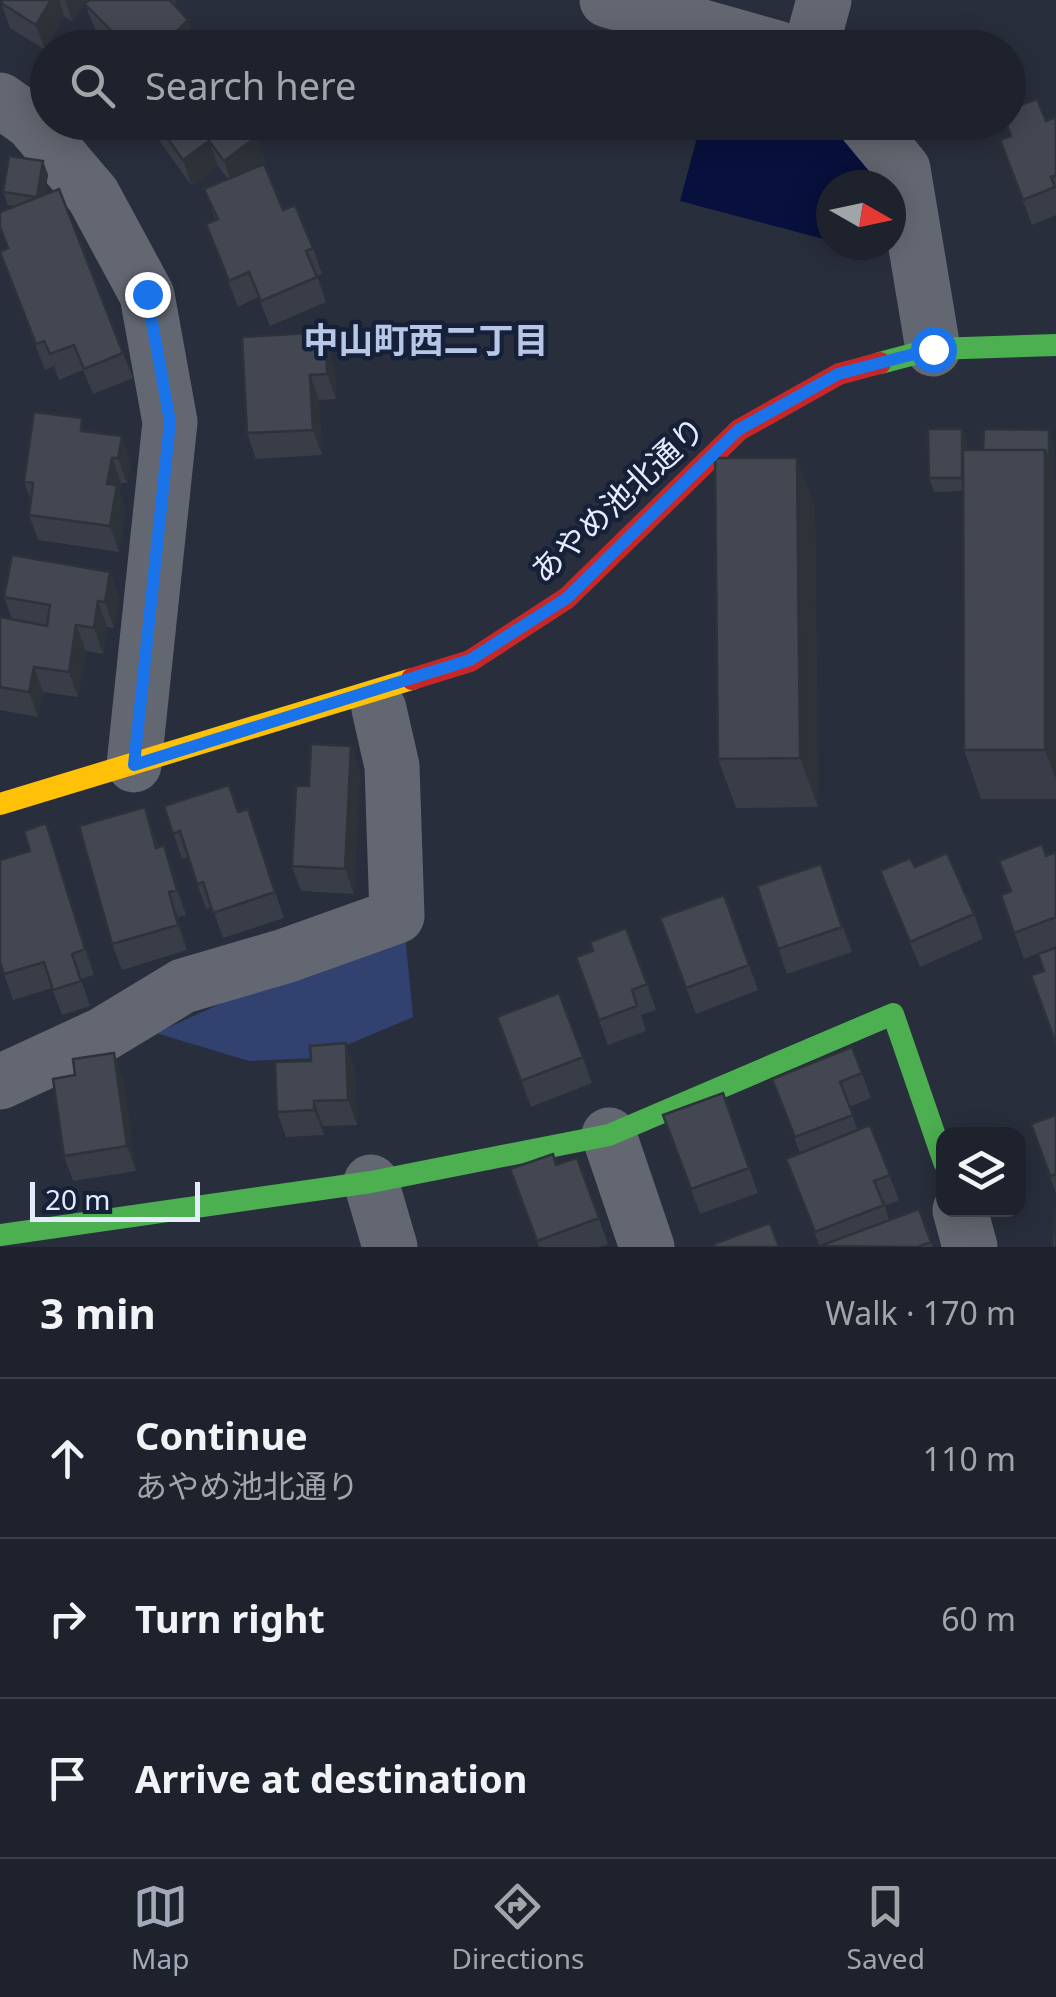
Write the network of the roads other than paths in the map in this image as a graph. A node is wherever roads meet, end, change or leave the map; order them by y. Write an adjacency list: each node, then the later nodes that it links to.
1 (607, 0): 3 (street)
2 (824, 0): 4 (street)
3 (713, 30)
4 (816, 30)
5 (0, 100): 6 (street)
6 (30, 121)
7 (47, 140): 12 (street)
8 (879, 140): 10 (street)
9 (1056, 345): 10 (street, あやめ池北通り)
10 (933, 349): 12 (street, あやめ池北通り)
11 (379, 709): 14 (street)
12 (134, 765): 13 (street, あやめ池北通り)
13 (0, 804)
14 (0, 1082)
15 (609, 1135): 16 (street); 17 (street); 22 (street)
16 (936, 1139)
17 (371, 1182): 19 (street); 21 (street)
18 (962, 1217): 23 (street)
19 (109, 1233): 20 (street)
20 (0, 1235)
21 (390, 1247)
22 (646, 1247)
23 (970, 1247)

